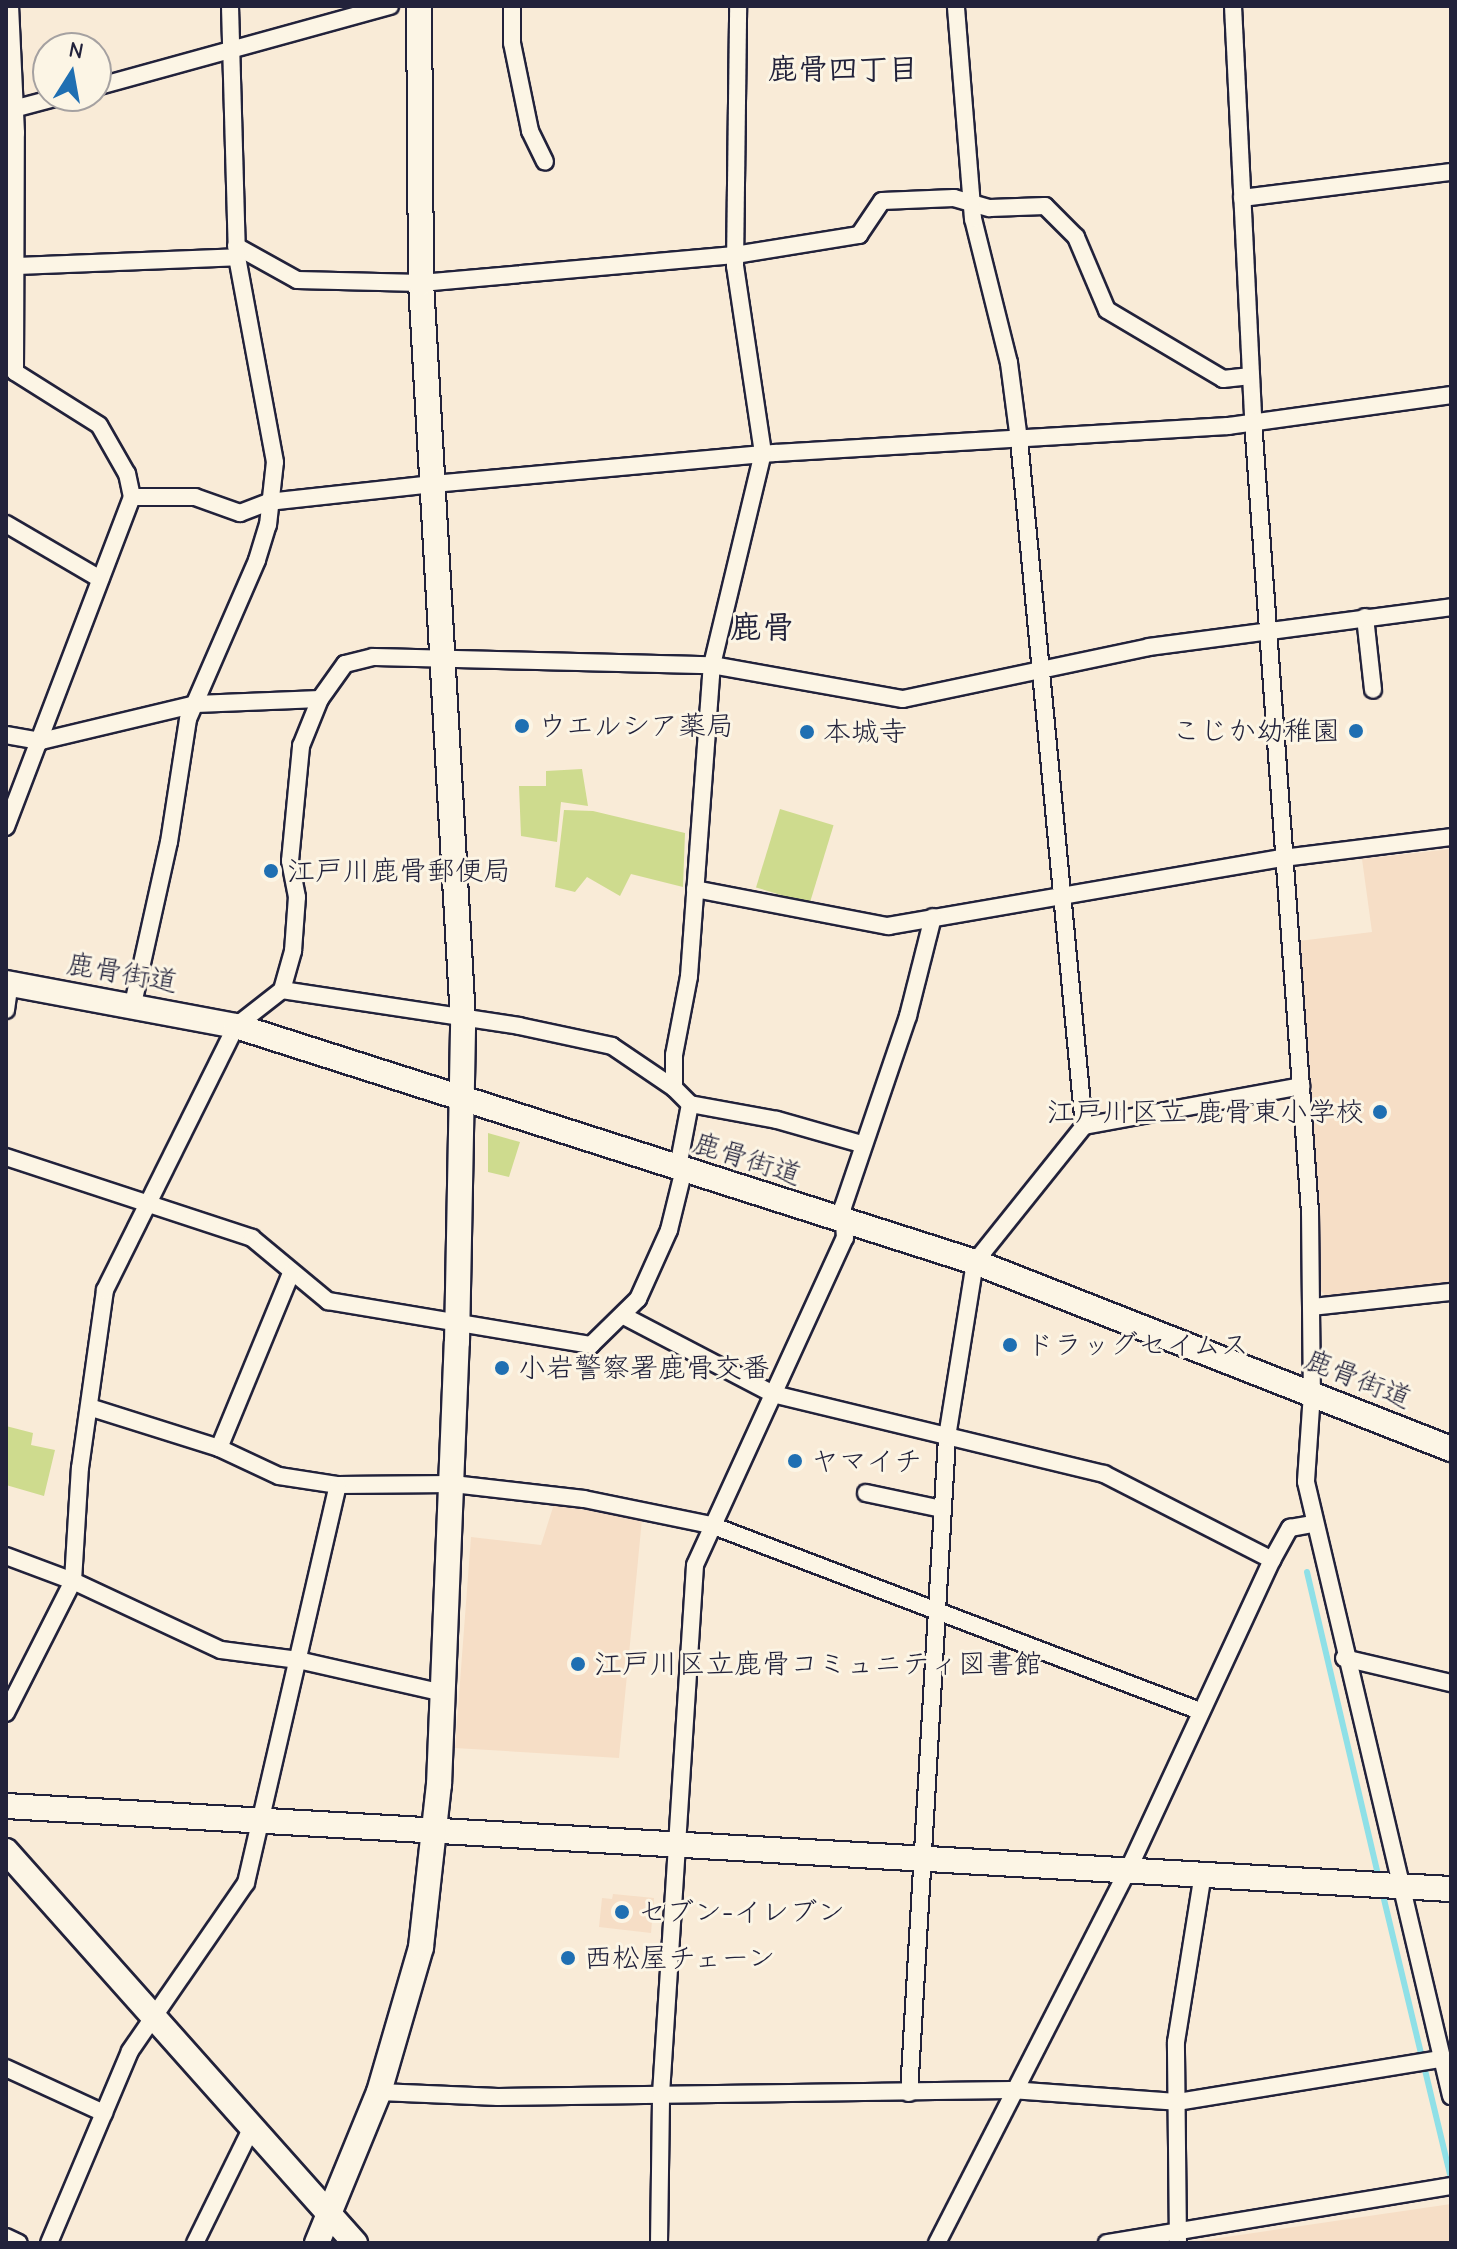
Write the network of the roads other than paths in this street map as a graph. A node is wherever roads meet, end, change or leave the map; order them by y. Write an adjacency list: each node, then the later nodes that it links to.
1 (10, 6): 12 (street)
2 (230, 6): 9 (street)
3 (390, 6): 9 (street)
4 (419, 6): 20 (street)
5 (512, 6): 13 (street)
6 (738, 6): 18 (street)
7 (956, 6): 16 (street)
8 (1233, 6): 15 (street)
9 (231, 51): 10 (street); 17 (street)
10 (112, 83)
11 (32, 104): 12 (street)
12 (11, 110): 19 (street)
13 (545, 162)
14 (1451, 172): 15 (street)
15 (1242, 198): 22 (street)
16 (971, 203): 18 (street); 22 (street); 25 (street)
17 (236, 252): 19 (street); 20 (street); 29 (street)
18 (735, 255): 20 (street); 26 (street)
19 (17, 266): 21 (street)
20 (421, 283): 27 (street)
21 (10, 373): 28 (street)
22 (1251, 376): 24 (street)
23 (1451, 395): 24 (street)
24 (1253, 421): 25 (street); 34 (street)
25 (1019, 440): 26 (street); 37 (street)
26 (763, 453): 27 (street); 36 (street)
27 (433, 484): 29 (street); 35 (street)
28 (132, 497): 29 (street); 31 (street)
29 (268, 502): 40 (street)
30 (6, 524): 31 (street)
31 (100, 579): 42 (street)
32 (1451, 607): 33 (street)
33 (1365, 617): 34 (street); 38 (street)
34 (1269, 629): 37 (street); 45 (street)
35 (443, 658): 36 (street); 39 (street); 53 (street)
36 (712, 665): 37 (street); 46 (street)
37 (1040, 671): 47 (street)
38 (1373, 690)
39 (320, 699): 40 (street); 50 (street)
40 (196, 704): 42 (street); 51 (street)
41 (6, 735): 42 (street)
42 (41, 741): 43 (street)
43 (6, 827)
44 (1451, 837): 45 (street)
45 (1283, 858): 47 (street); 55 (street)
46 (695, 889): 48 (street); 56 (street)
47 (1062, 894): 48 (street); 59 (street)
48 (933, 917): 60 (street)
49 (8, 983): 51 (street, 鹿骨街道); 52 (street)
50 (282, 990): 53 (street); 54 (street)
51 (133, 1004): 54 (street, 鹿骨街道)
52 (6, 1010)
53 (463, 1020): 56 (street); 57 (street)
54 (236, 1026): 57 (street, 鹿骨街道); 63 (street)
55 (1301, 1086): 59 (street); 68 (street)
56 (674, 1088): 58 (street)
57 (462, 1099): 62 (street, 鹿骨街道); 70 (street)
58 (690, 1104): 60 (street); 62 (street)
59 (1084, 1126): 65 (street)
60 (861, 1144): 64 (street)
61 (6, 1157): 63 (street)
62 (681, 1168): 64 (street, 鹿骨街道); 69 (street)
63 (145, 1200): 66 (street); 73 (street)
64 (846, 1223): 65 (street, 鹿骨街道); 72 (street)
65 (975, 1262): 71 (street, 鹿骨街道); 74 (street)
66 (291, 1273): 70 (street); 75 (street)
67 (1451, 1292): 68 (street)
68 (1312, 1307): 71 (street)
69 (624, 1316): 70 (street); 72 (street)
70 (458, 1322): 77 (street)
71 (1312, 1393): 76 (street, 鹿骨街道); 81 (street)
72 (773, 1394): 74 (street); 82 (street)
73 (89, 1407): 75 (street); 85 (street)
74 (947, 1437): 80 (street); 84 (street)
75 (219, 1448): 78 (street)
76 (1451, 1449)
77 (453, 1484): 78 (street); 82 (street); 90 (street)
78 (338, 1485): 88 (street)
79 (866, 1493): 80 (street)
80 (942, 1509): 86 (street)
81 (1312, 1524): 84 (street); 87 (street)
82 (711, 1525): 86 (street); 96 (street)
83 (6, 1556): 85 (street)
84 (1272, 1560): 91 (street)
85 (73, 1581): 88 (street); 92 (street)
86 (936, 1609): 91 (street); 98 (street)
87 (1344, 1658): 89 (street); 101 (street)
88 (298, 1660): 90 (street); 94 (street)
89 (1451, 1683)
90 (443, 1693): 95 (street)
91 (1200, 1711): 99 (street)
92 (6, 1713)
93 (6, 1806): 94 (street)
94 (263, 1819): 95 (street); 103 (street)
95 (436, 1829): 96 (street); 107 (street)
96 (679, 1846): 98 (street); 109 (street)
97 (6, 1851): 103 (street)
98 (921, 1856): 99 (street); 108 (street)
99 (1129, 1868): 100 (street); 106 (street)
100 (1203, 1874): 101 (street); 111 (street)
101 (1402, 1885): 102 (street); 104 (street)
102 (1451, 1889)
103 (154, 2013): 112 (street); 113 (street)
104 (1441, 2059): 110 (street); 111 (street)
105 (6, 2068): 112 (street)
106 (1019, 2091): 108 (street); 111 (street); 124 (street)
107 (379, 2092): 109 (street); 115 (street)
108 (909, 2093): 109 (street)
109 (661, 2094): 123 (street)
110 (1451, 2096)
111 (1177, 2102): 116 (street)
112 (104, 2113): 119 (street)
113 (253, 2125): 115 (street); 120 (street)
114 (1451, 2186): 116 (street)
115 (331, 2217): 121 (street); 122 (street)
116 (1178, 2236): 125 (street)
117 (6, 2237): 118 (street)
118 (19, 2243)
119 (49, 2243)
120 (195, 2243)
121 (317, 2243)
122 (355, 2243)
123 (659, 2243)
124 (937, 2243)
125 (1113, 2243)

